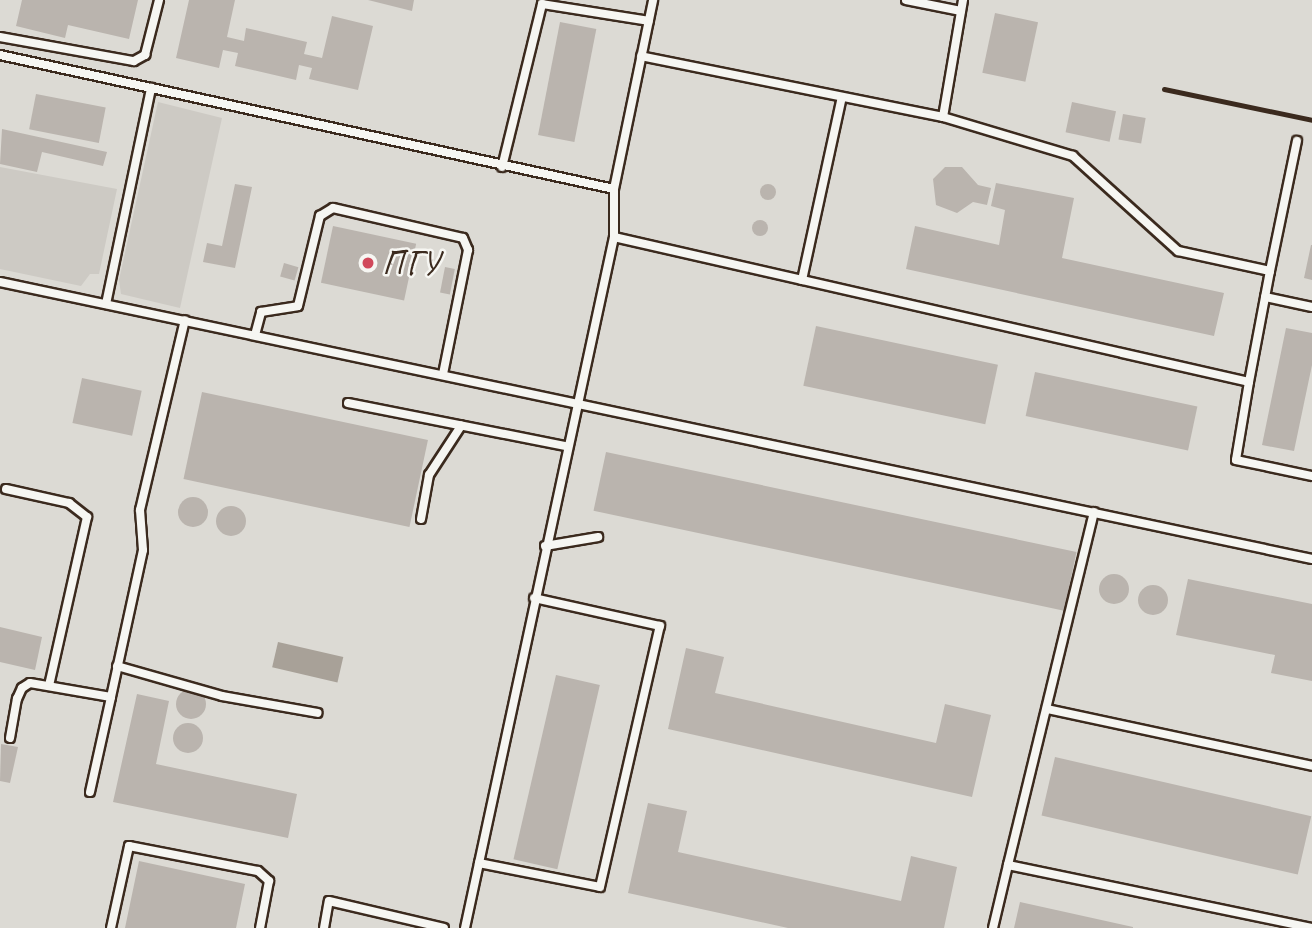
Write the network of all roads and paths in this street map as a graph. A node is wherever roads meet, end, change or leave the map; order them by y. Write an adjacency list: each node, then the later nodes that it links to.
1 (159, 0): 7 (lane)
2 (653, 0): 6 (lane)
3 (906, 0): 5 (lane)
4 (963, 0): 5 (lane)
5 (961, 11): 12 (lane)
6 (649, 21): 9 (lane); 14 (lane)
7 (0, 37)
8 (0, 55): 10 (lane)
9 (641, 56): 11 (lane); 15 (lane)
10 (151, 88): 14 (lane); 21 (lane)
11 (842, 97): 12 (lane); 18 (lane)
12 (943, 117): 17 (lane)
13 (1297, 141): 17 (lane)
14 (502, 167): 15 (lane)
15 (614, 189): 16 (lane)
16 (614, 237): 18 (lane); 27 (lane)
17 (1270, 271): 20 (lane)
18 (802, 279): 26 (lane)
19 (0, 282): 21 (lane)
20 (1265, 297): 22 (lane); 26 (lane)
21 (106, 304): 23 (lane)
22 (1312, 307)
23 (185, 320): 24 (lane); 39 (lane)
24 (255, 335): 25 (lane); 25 (lane)
25 (443, 374): 27 (lane)
26 (1249, 382): 31 (lane)
27 (575, 401): 30 (lane); 33 (lane)
28 (348, 403): 29 (lane)
29 (461, 426): 30 (lane); 34 (lane)
30 (566, 446): 36 (lane)
31 (1312, 476)
32 (6, 489): 40 (lane)
33 (1094, 513): 37 (lane); 42 (lane)
34 (421, 519)
35 (598, 537): 36 (lane)
36 (545, 546): 38 (lane)
37 (1312, 559)
38 (534, 598): 47 (lane); 47 (lane)
39 (117, 666): 41 (lane); 43 (lane)
40 (50, 686): 41 (lane); 44 (lane)
41 (111, 697): 46 (lane)
42 (1046, 709): 45 (lane); 48 (lane)
43 (318, 713)
44 (10, 738)
45 (1312, 766)
46 (90, 792)
47 (479, 863): 53 (lane)
48 (1009, 865): 54 (lane); 55 (lane)
49 (111, 928): 50 (lane)
50 (260, 928)
51 (324, 928): 52 (lane)
52 (444, 928)
53 (465, 928)
54 (993, 928)
55 (1312, 928)

